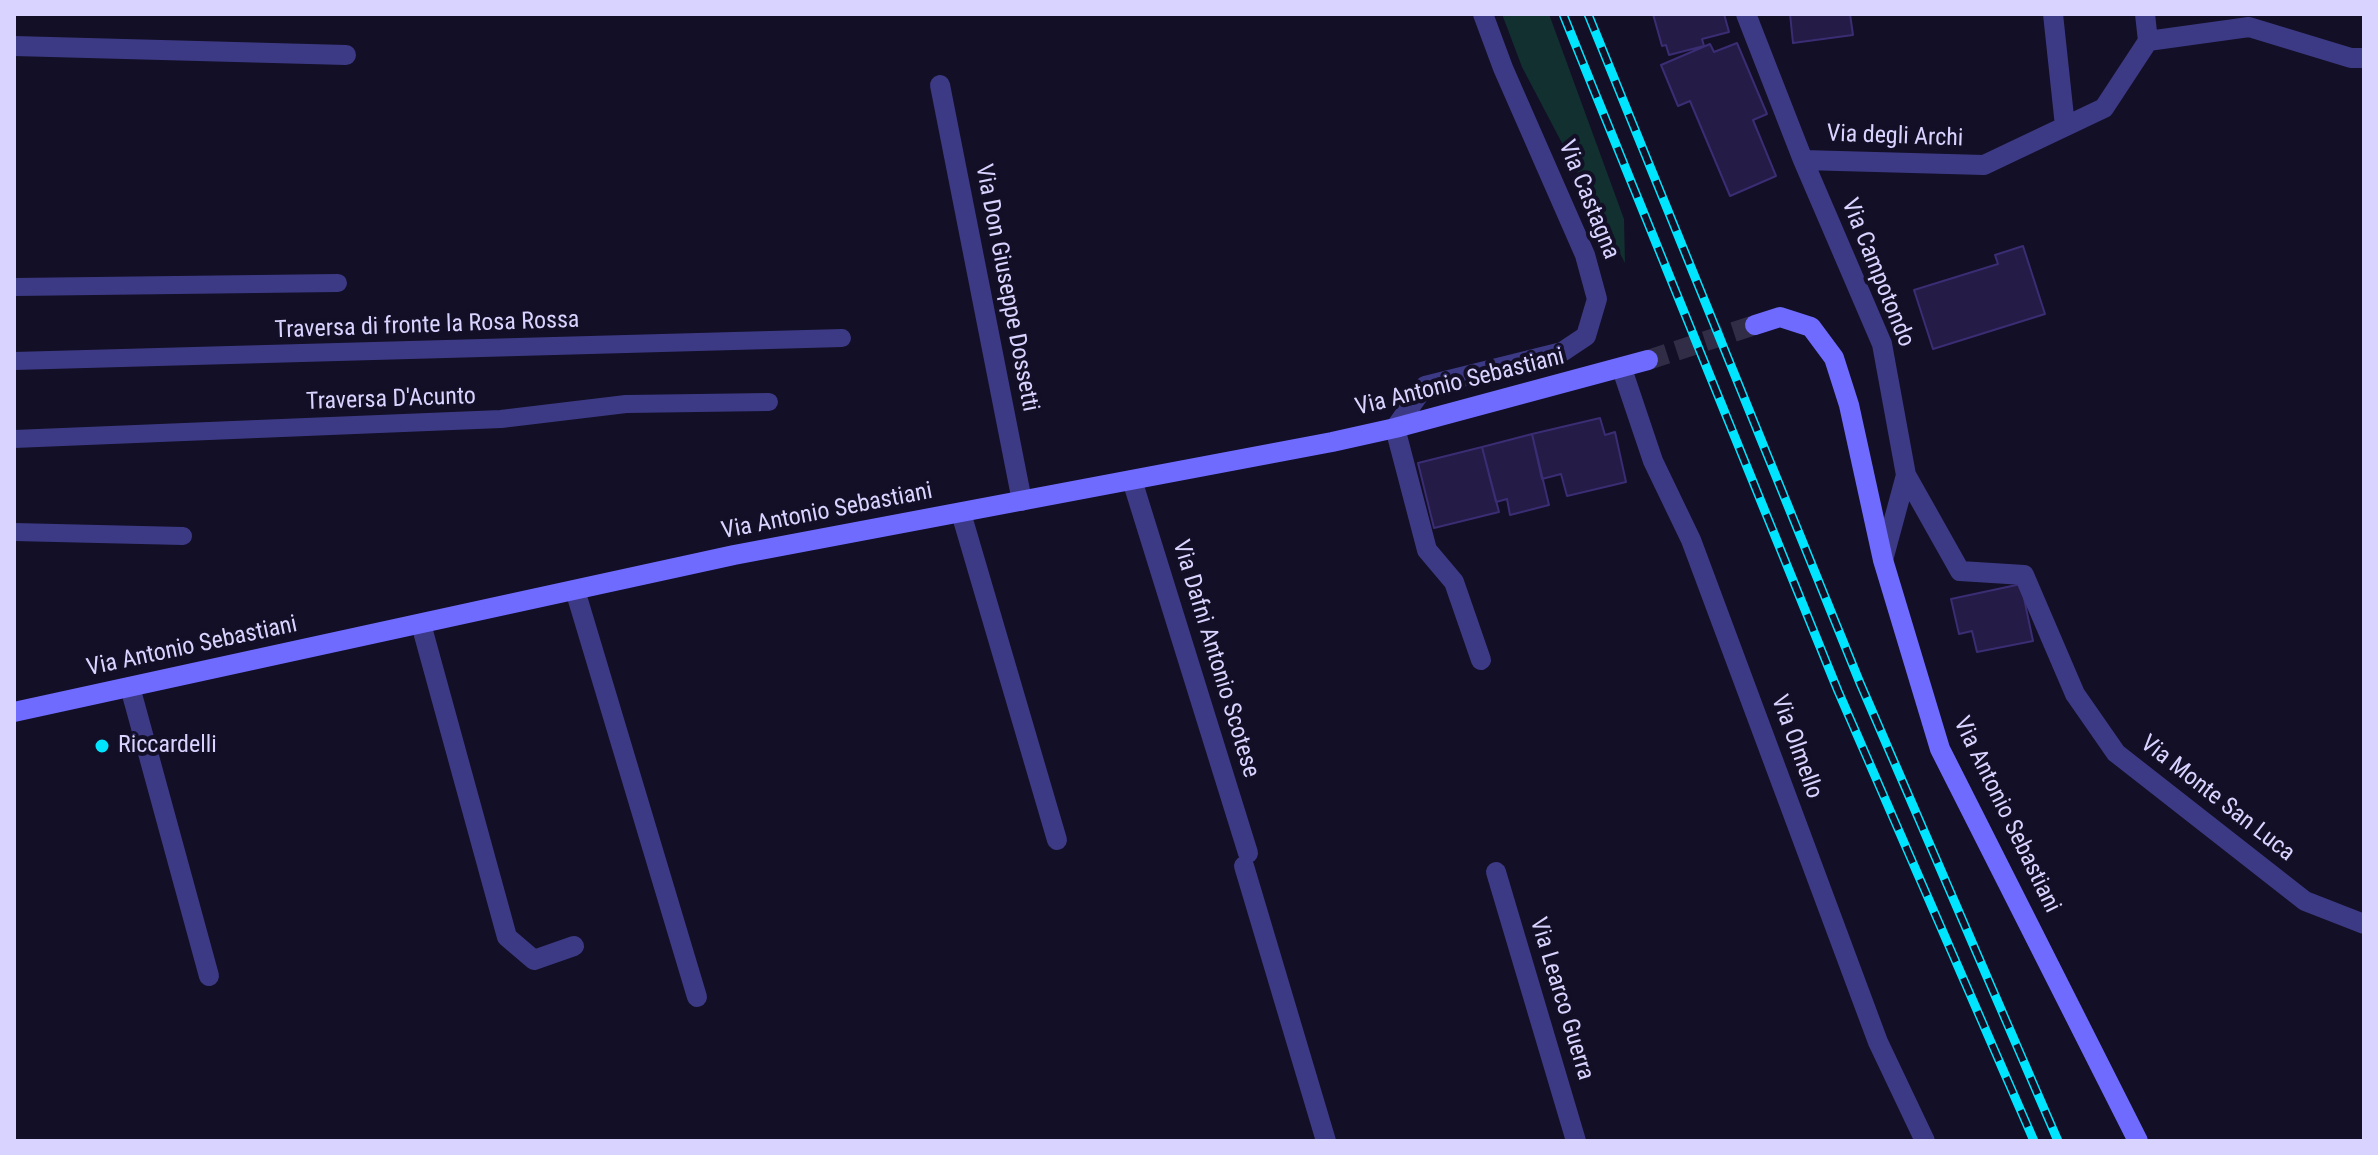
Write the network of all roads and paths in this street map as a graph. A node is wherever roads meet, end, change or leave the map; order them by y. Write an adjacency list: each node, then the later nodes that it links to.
1 (1483, 14): 20 (street, Via Castagna)
2 (1746, 14): 11 (street, Via Campotondo)
3 (2053, 14): 10 (street)
4 (2145, 14): 5 (street)
5 (2148, 41): 8 (street); 10 (street, Via degli Archi)
6 (14, 46): 7 (street)
7 (346, 55)
8 (2364, 58)
9 (940, 85): 24 (street, Via Don Giuseppe Dossetti)
10 (2065, 126): 11 (street, Via degli Archi)
11 (1803, 160): 22 (street, Via Campotondo)
12 (338, 283): 13 (lane)
13 (14, 287)
14 (1755, 325): 28 (street, Via Antonio Sebastiani)
15 (842, 338): 17 (lane, Traversa di fronte la Rosa Rossa)
16 (1648, 360): 18 (street, Via Antonio Sebastiani)
17 (14, 361)
18 (1622, 369): 20 (street, Via Antonio Sebastiani); 42 (street, Via Olmello)
19 (769, 402): 21 (lane, Traversa D'Acunto)
20 (1395, 428): 23 (street, Via Antonio Sebastiani); 31 (street)
21 (14, 439)
22 (1906, 475): 28 (street, Via Campotondo); 36 (street, Via Monte San Luca)
23 (1132, 480): 24 (street, Via Antonio Sebastiani); 40 (street, Via Dafni Antonio Scotese)
24 (1022, 501): 25 (street, Via Antonio Sebastiani)
25 (961, 513): 29 (street, Via Antonio Sebastiani); 34 (street)
26 (14, 532): 27 (lane)
27 (183, 536)
28 (1883, 560): 43 (street, Via Antonio Sebastiani)
29 (575, 590): 30 (street, Via Antonio Sebastiani); 39 (street)
30 (421, 624): 32 (street, Via Antonio Sebastiani); 37 (street)
31 (1481, 660)
32 (130, 687): 33 (street, Via Antonio Sebastiani); 38 (street)
33 (14, 712)
34 (1057, 840)
35 (1496, 872): 41 (street, Via Learco Guerra)
36 (2364, 924)
37 (574, 946)
38 (209, 976)
39 (697, 997)
40 (1326, 1141)
41 (1576, 1141)
42 (1925, 1141)
43 (2138, 1141)

